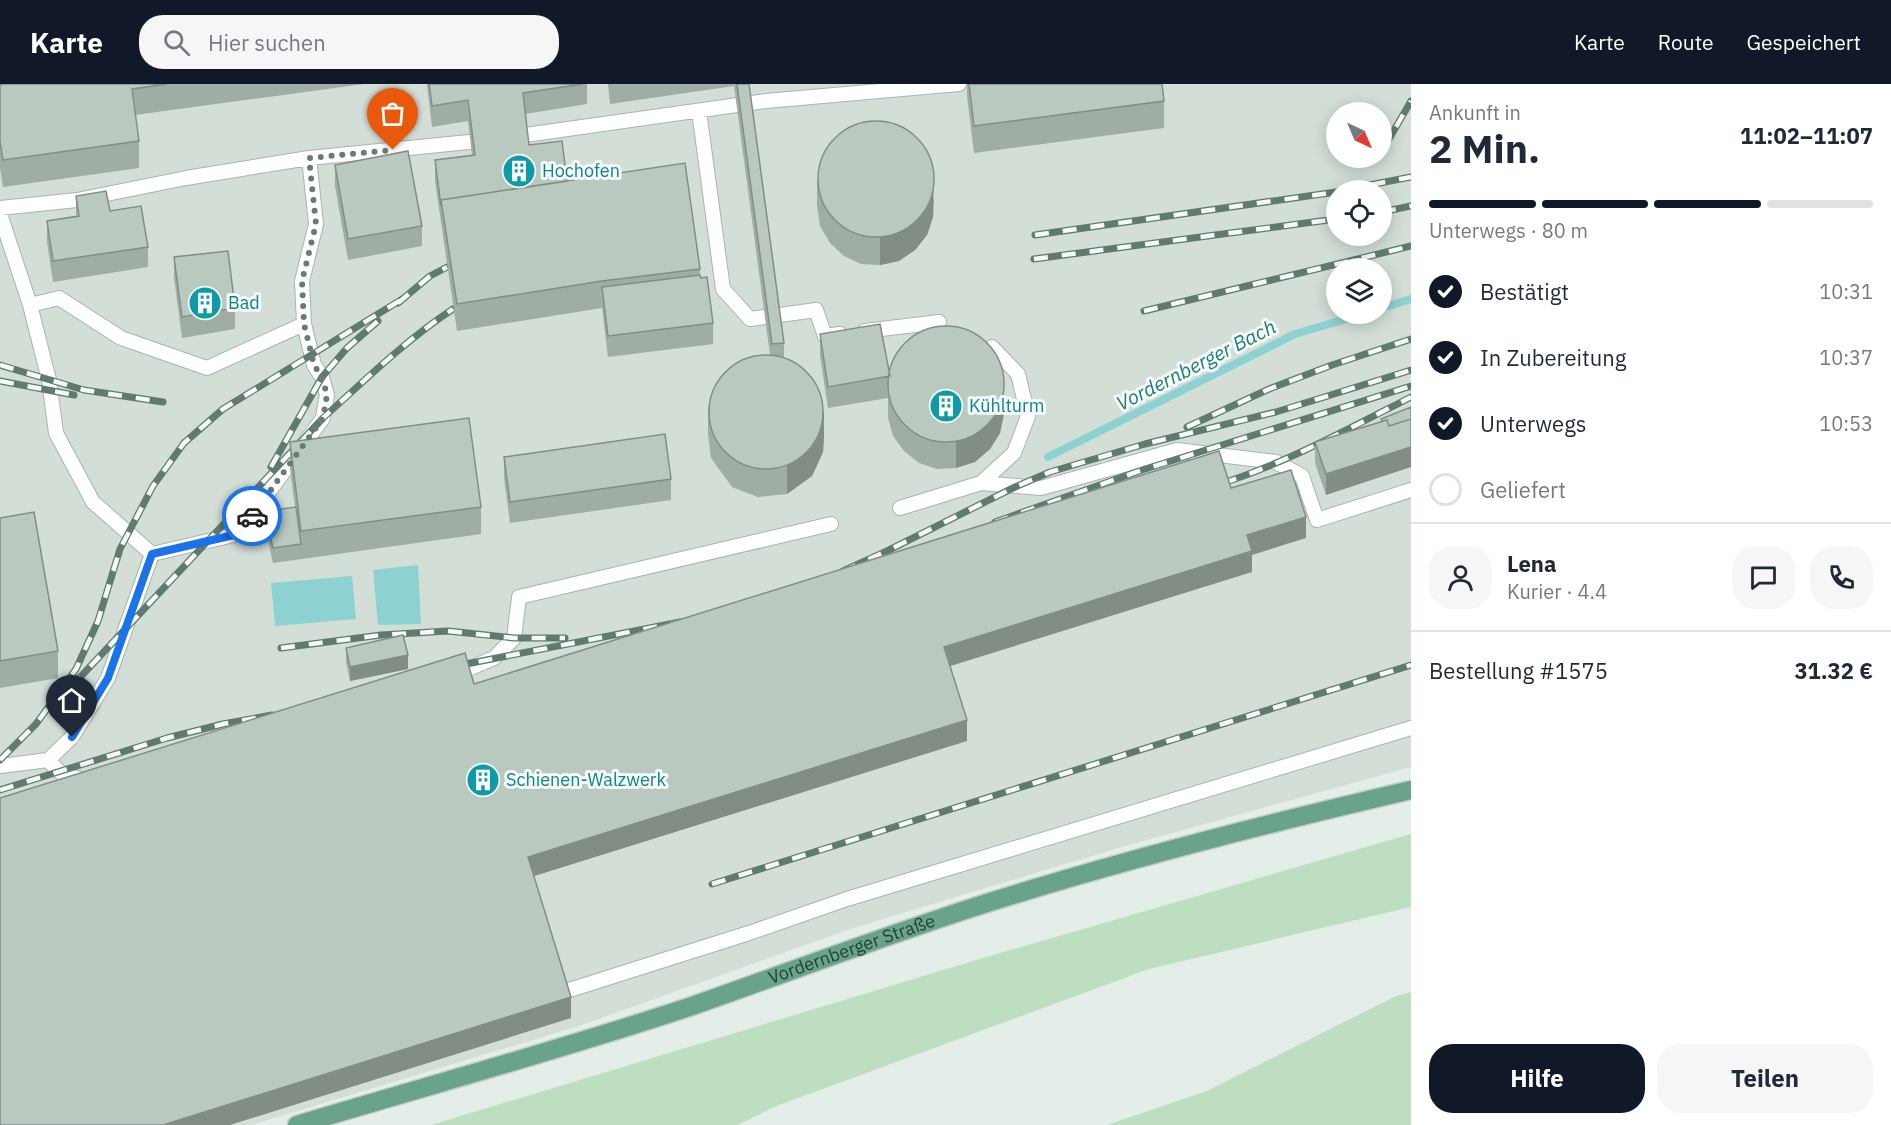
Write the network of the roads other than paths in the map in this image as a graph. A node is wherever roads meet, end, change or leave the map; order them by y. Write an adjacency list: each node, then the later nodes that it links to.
1 (959, 84): 2 (lane)
2 (699, 111): 3 (lane); 7 (lane)
3 (309, 158): 4 (lane); 8 (lane)
4 (0, 208)
5 (0, 214): 6 (lane)
6 (30, 305): 8 (lane); 14 (lane)
7 (939, 322)
8 (304, 324): 14 (lane)
9 (992, 347): 10 (lane)
10 (981, 483): 11 (lane); 12 (lane)
11 (1411, 490)
12 (900, 508)
13 (831, 524): 15 (lane)
14 (152, 554): 17 (lane)
15 (443, 678)
16 (1411, 728): 21 (lane)
17 (48, 760): 18 (lane); 19 (lane)
18 (0, 766)
19 (94, 775)
20 (1411, 790): 22 (main road, Vordernberger Straße)
21 (563, 992)
22 (297, 1125)

